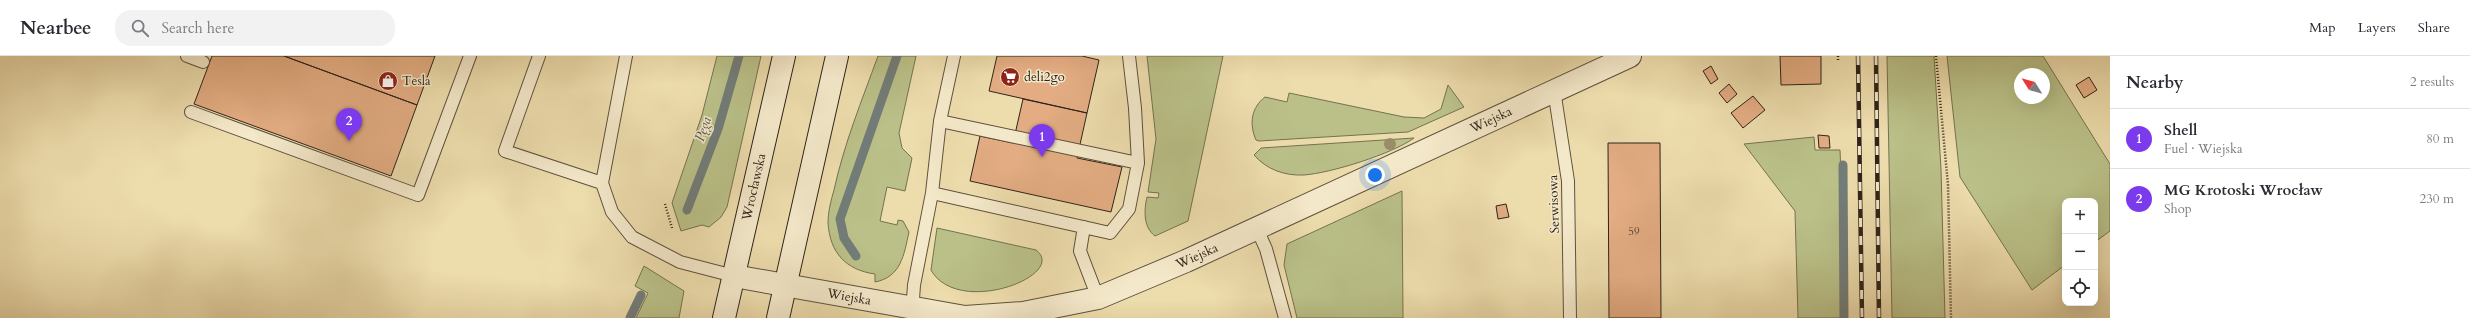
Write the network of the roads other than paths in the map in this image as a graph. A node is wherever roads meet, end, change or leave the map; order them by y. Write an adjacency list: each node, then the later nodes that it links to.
1 (187, 56): 10 (lane)
2 (470, 56): 12 (lane)
3 (539, 56): 15 (lane)
4 (626, 56): 15 (lane)
5 (784, 56): 19 (street, Wrocławska)
6 (837, 56): 20 (street)
7 (954, 56): 13 (lane)
8 (1129, 56): 14 (lane)
9 (1630, 56): 11 (street, Wiejska)
10 (203, 62)
11 (1554, 90): 18 (street, Wiejska); 26 (lane, Serwisowa)
12 (191, 112)
13 (940, 121): 14 (lane); 16 (lane)
14 (1138, 163): 17 (lane)
15 (602, 183): 19 (lane)
16 (932, 193): 17 (lane); 22 (lane)
17 (1084, 227): 21 (lane)
18 (1257, 228): 21 (street, Wiejska); 25 (lane)
19 (734, 276): 20 (street, Wiejska); 23 (street, Wrocławska)
20 (787, 286): 22 (street, Wiejska); 24 (street)
21 (1098, 298): 22 (street, Wiejska)
22 (912, 313)
23 (724, 318)
24 (778, 318)
25 (1285, 318)
26 (1570, 318)

